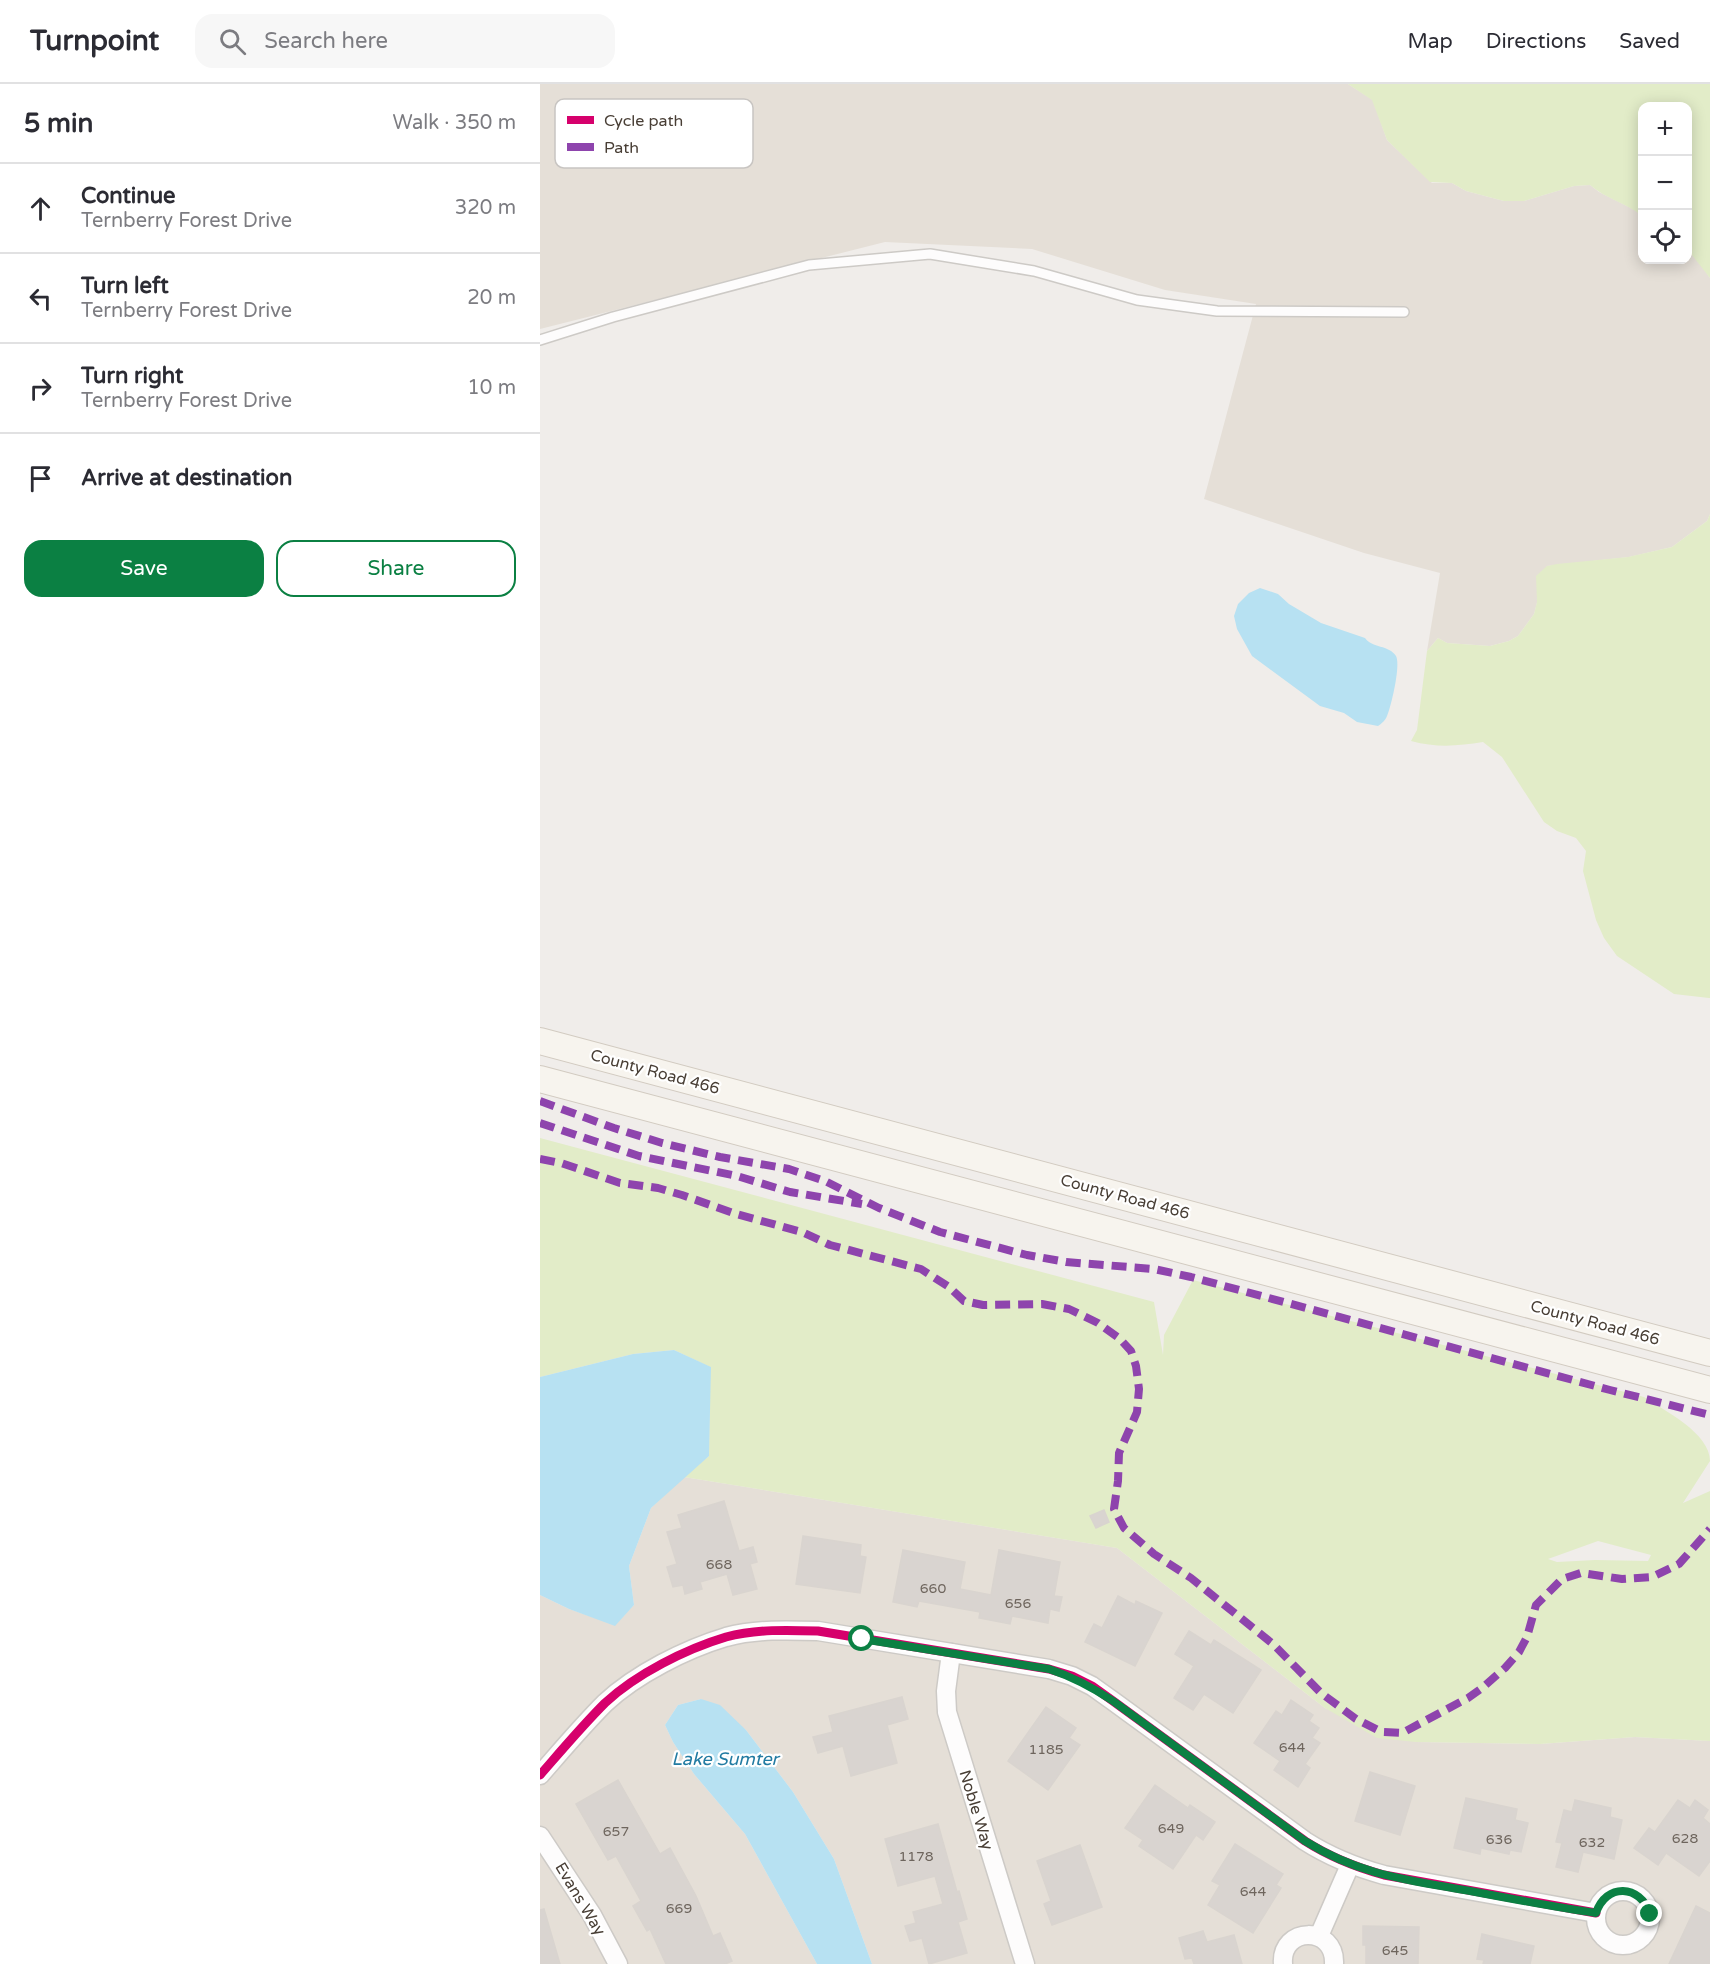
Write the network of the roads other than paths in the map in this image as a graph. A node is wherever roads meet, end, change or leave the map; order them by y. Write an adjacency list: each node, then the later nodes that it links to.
1 (1404, 312): 2 (lane)
2 (540, 340)
3 (540, 1041): 5 (main road, County Road 466)
4 (540, 1079): 6 (main road)
5 (1710, 1353)
6 (1710, 1390)
7 (951, 1653): 8 (street); 10 (street); 14 (street, Noble Way)
8 (540, 1775)
9 (540, 1836): 13 (street, Evans Way)
10 (1350, 1865): 11 (street); 12 (street)
11 (1596, 1913)
12 (1319, 1936): 15 (street); 16 (street)
13 (618, 1964)
14 (1025, 1964)
15 (1283, 1964)
16 (1334, 1964)

